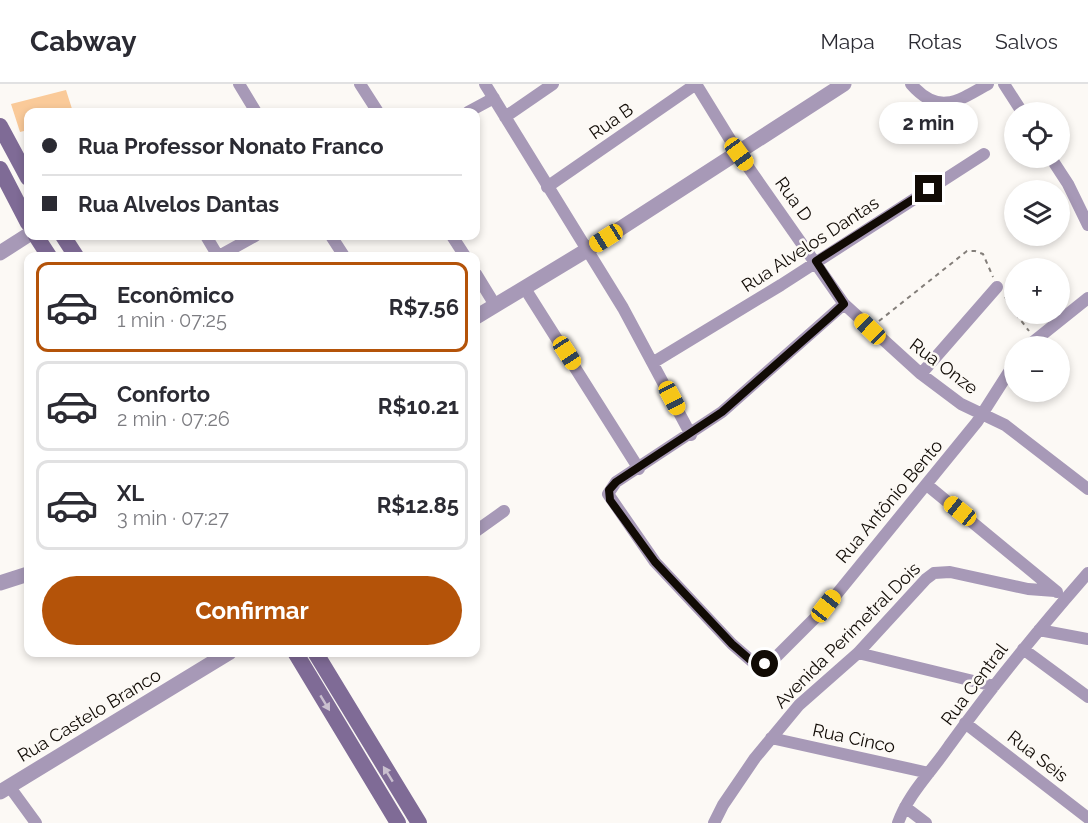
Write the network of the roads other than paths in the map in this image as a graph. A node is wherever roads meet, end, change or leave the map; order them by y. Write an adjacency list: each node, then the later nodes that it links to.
1 (238, 84): 12 (street)
2 (360, 84): 13 (street)
3 (485, 84): 10 (street)
4 (553, 84): 15 (street)
5 (696, 84): 17 (street, Rua D); 22 (street, Rua B)
6 (844, 84): 17 (street)
7 (911, 84): 8 (street)
8 (988, 84)
9 (1004, 84): 11 (street)
10 (494, 98): 14 (street); 15 (street)
11 (1016, 102)
12 (253, 108)
13 (375, 108)
14 (475, 108)
15 (506, 117): 22 (street)
16 (0, 126): 21 (main road)
17 (739, 154): 27 (street); 30 (street, Rua D)
18 (984, 154): 30 (street, Rua Alvelos Dantas)
19 (1058, 168): 24 (street)
20 (0, 169): 23 (main road)
21 (24, 171)
22 (547, 187): 27 (street)
23 (24, 215)
24 (1088, 225)
25 (24, 238): 29 (street)
26 (248, 240): 28 (street)
27 (587, 250): 32 (street); 40 (street)
28 (226, 252)
29 (0, 253)
30 (816, 261): 35 (street, Rua D); 40 (street, Rua Alvelos Dantas)
31 (480, 281): 36 (street)
32 (524, 286): 36 (street); 45 (street)
33 (997, 287): 41 (street)
34 (1088, 298): 39 (street)
35 (844, 304): 38 (street, Rua D); 44 (street)
36 (495, 305): 37 (street)
37 (480, 314)
38 (870, 329): 41 (street, Rua Onze)
39 (1041, 336)
40 (654, 362): 44 (street)
41 (921, 374): 43 (street, Rua Onze)
42 (1004, 380): 43 (street, Rua Antônio Bento)
43 (982, 414): 46 (street, Rua Antônio Bento); 47 (street, Rua Onze)
44 (691, 435): 45 (street)
45 (639, 469): 46 (street, Rua Antônio Bento)
46 (927, 485): 53 (street)
47 (1088, 489)
48 (504, 511): 49 (street)
49 (480, 528)
50 (1088, 573): 53 (street, Rua Central)
51 (24, 575): 52 (street)
52 (0, 583)
53 (1060, 595): 54 (street, Rua Central); 57 (street, Avenida Perimetral Dois)
54 (1038, 630): 55 (street); 56 (street, Rua Central)
55 (1088, 639)
56 (1023, 649): 61 (street, Rua Central); 62 (street)
57 (858, 653): 61 (street); 64 (street, Avenida Perimetral Dois)
58 (222, 657): 66 (street, Rua Castelo Branco)
59 (298, 657): 70 (main road, one-way to 70)
60 (318, 657): 71 (main road, one-way to 60)
61 (994, 686): 63 (street, Rua Central)
62 (1088, 696)
63 (965, 723): 65 (street, Rua Central); 68 (street, Rua Seis)
64 (771, 738): 65 (street, Rua Cinco); 72 (street, Avenida Perimetral Dois)
65 (929, 772): 67 (street, Rua Central)
66 (5, 789): 69 (street)
67 (905, 807): 73 (street, Rua Central); 74 (street)
68 (1088, 818)
69 (36, 823)
70 (398, 823)
71 (420, 823)
72 (714, 823)
73 (898, 823)
74 (926, 823)

